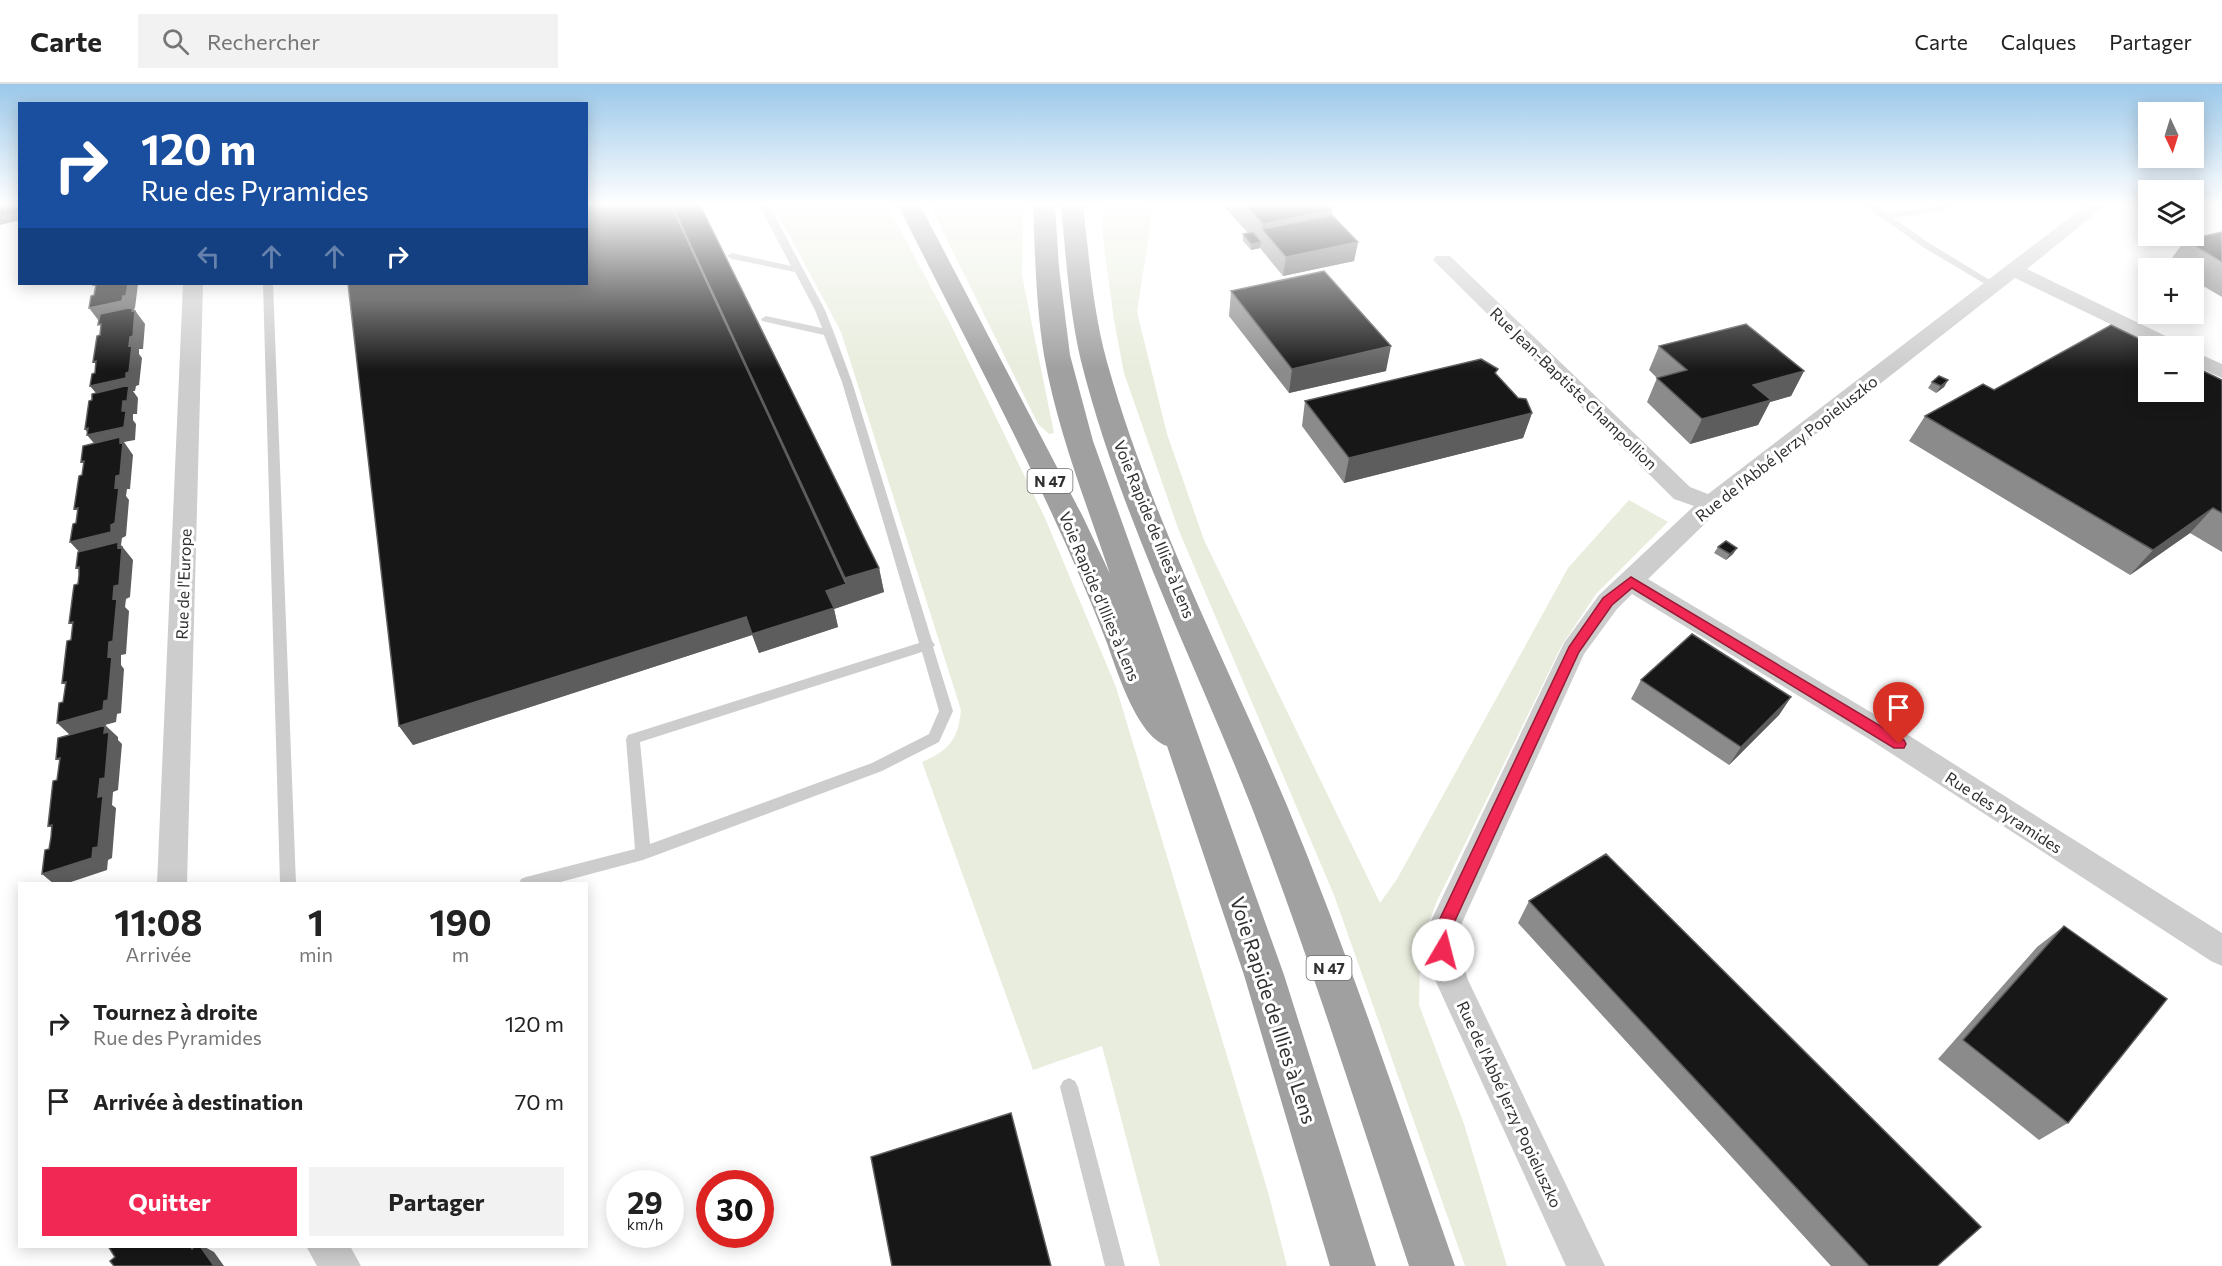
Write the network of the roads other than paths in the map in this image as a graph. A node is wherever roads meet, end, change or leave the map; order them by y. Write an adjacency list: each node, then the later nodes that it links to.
1 (752, 260): 9 (lane)
2 (793, 260): 9 (lane)
3 (937, 260): 21 (highway, Voie Rapide d’Illies à Lens / N 47)
4 (1047, 260): 21 (highway, Voie Rapide de Illies à Lens)
5 (1078, 260): 32 (highway, Voie Rapide de Illies à Lens / N 47)
6 (1443, 260): 18 (street, Rue Jean-Baptiste Champollion)
7 (1961, 260): 10 (lane)
8 (2026, 260): 10 (street, Rue de l'Abbé Jerzy Popieluszko)
9 (799, 270): 14 (lane)
10 (2003, 278): 15 (street); 18 (street, Rue de l'Abbé Jerzy Popieluszko)
11 (193, 285): 23 (street, Rue de l'Europe)
12 (268, 285): 24 (lane)
13 (766, 319): 14 (lane)
14 (829, 333): 20 (lane)
15 (2146, 336)
16 (2204, 363): 17 (street)
17 (2222, 372)
18 (1711, 504): 19 (street, Rue de l'Abbé Jerzy Popieluszko)
19 (1631, 581): 26 (street, Rue des Pyramides); 33 (street, Rue de l'Abbé Jerzy Popieluszko)
20 (928, 645): 22 (lane); 22 (lane)
21 (1188, 755): 31 (highway, Voie Rapide de Illies à Lens / N 47)
22 (643, 853): 25 (lane)
23 (172, 882)
24 (288, 882)
25 (534, 882)
26 (2222, 951)
27 (1068, 1087): 30 (lane)
28 (327, 1248): 29 (street)
29 (342, 1266)
30 (1115, 1266)
31 (1353, 1266)
32 (1432, 1266)
33 (1586, 1266)

